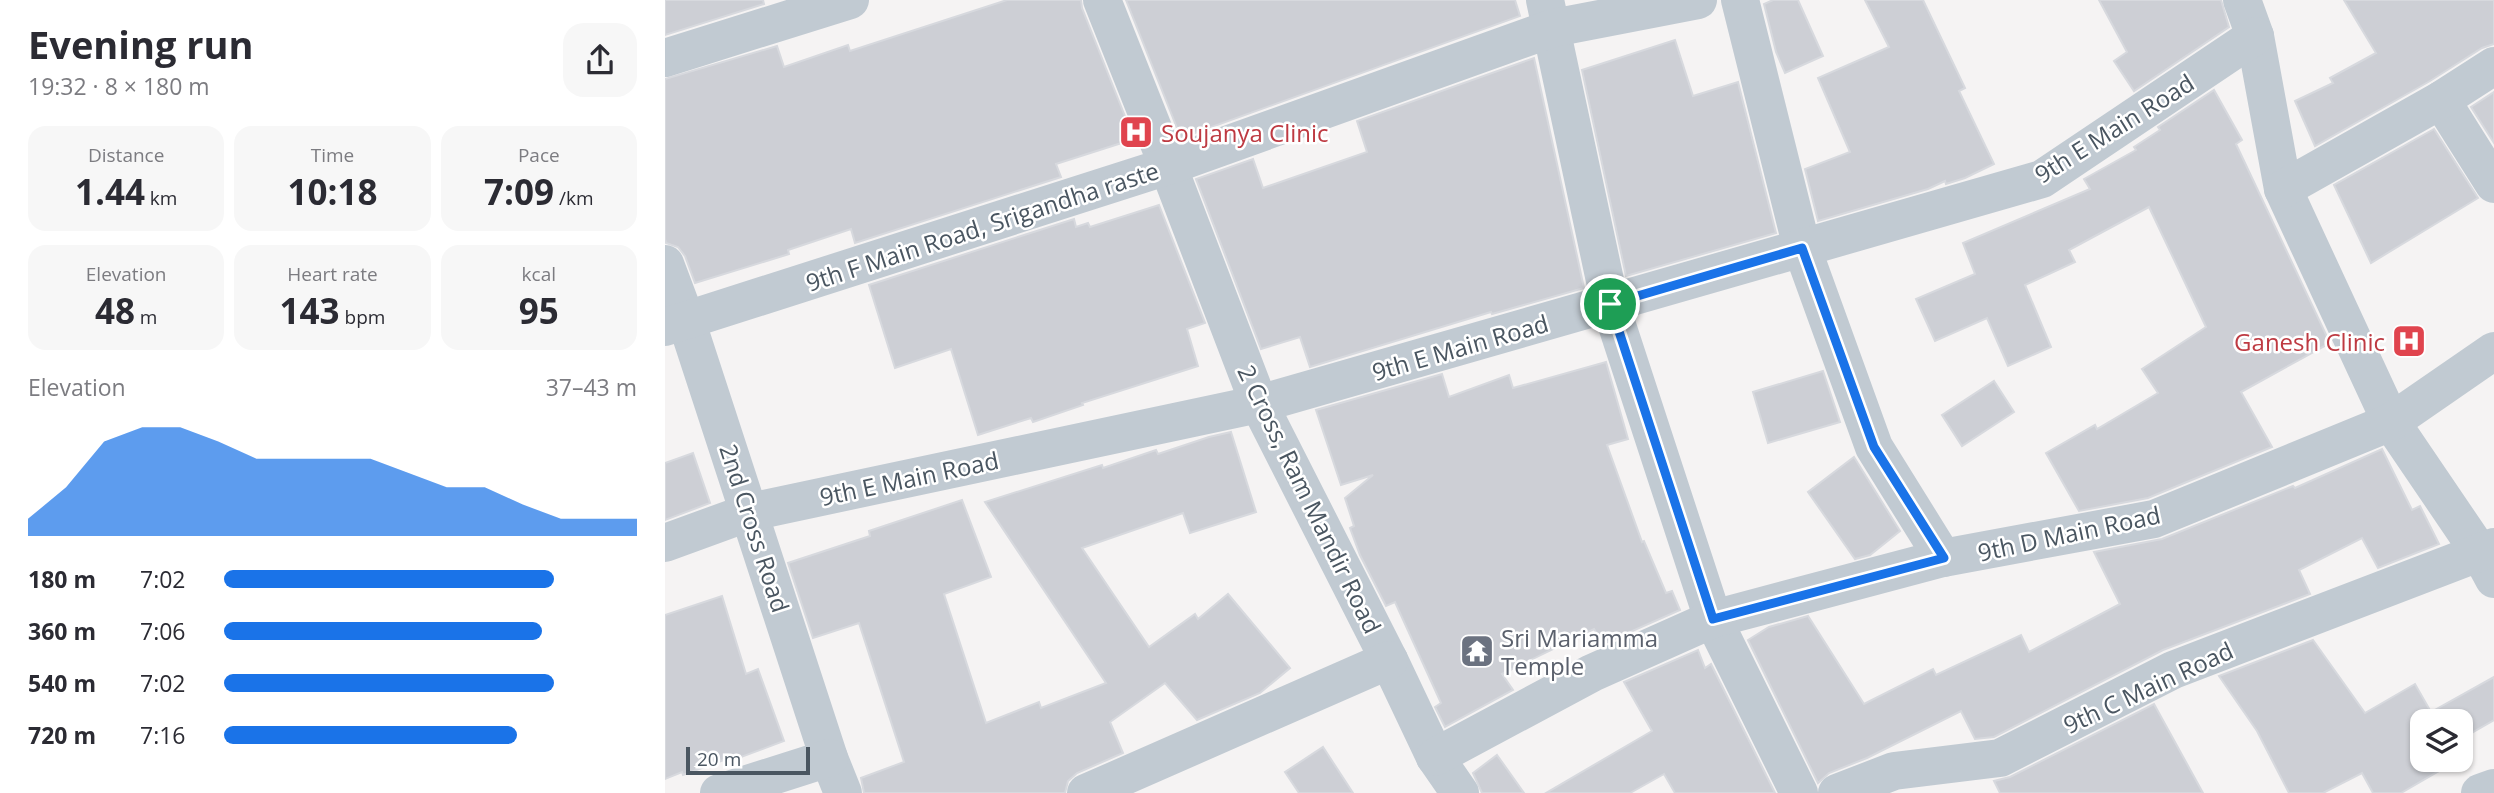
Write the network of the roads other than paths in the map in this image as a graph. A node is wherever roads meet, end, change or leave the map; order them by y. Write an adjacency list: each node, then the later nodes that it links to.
1 (850, 0): 8 (street)
2 (1102, 0): 11 (street, 2 Cross, Ram Mandir Road)
3 (1698, 0): 6 (street, 9th F Main Road, Srigandha raste)
4 (1740, 0): 14 (street)
5 (2242, 0): 7 (street)
6 (1549, 14): 11 (street, 9th F Main Road, Srigandha raste); 16 (street)
7 (2255, 36): 13 (street); 14 (street, 9th E Main Road)
8 (665, 58)
9 (2494, 66): 10 (street)
10 (2441, 100): 12 (street); 13 (street)
11 (1168, 166): 17 (street, 9th F Main Road, Srigandha raste); 19 (street, 2 Cross, Ram Mandir Road)
12 (2494, 184)
13 (2283, 189): 20 (street)
14 (1802, 248): 16 (street, 9th E Main Road); 23 (street)
15 (665, 264): 17 (street, 2nd Cross Road)
16 (1610, 304): 19 (street, 9th E Main Road); 25 (street)
17 (676, 324): 21 (street, 2nd Cross Road)
18 (2494, 351): 20 (street, 9th D Main Road)
19 (1259, 404): 21 (street, 9th E Main Road); 26 (street, 2 Cross, Ram Mandir Road)
20 (2391, 422): 23 (street, 9th D Main Road); 24 (street)
21 (750, 512): 22 (street, 9th E Main Road); 28 (street, 2nd Cross Road)
22 (665, 543)
23 (1944, 558): 25 (street, 9th D Main Road)
24 (2489, 560): 30 (street, 9th C Main Road)
25 (1713, 619): 27 (street, 9th D Main Road); 35 (street)
26 (1389, 660): 27 (street, 2 Cross, Ram Mandir Road); 33 (street)
27 (1435, 757): 34 (street, 2 Cross, Ram Mandir Road)
28 (829, 758): 31 (street); 32 (street, 2nd Cross Road)
29 (2494, 788): 36 (street)
30 (1850, 791)
31 (719, 793)
32 (843, 793)
33 (1086, 793)
34 (1460, 793)
35 (1798, 793)
36 (2480, 793)

